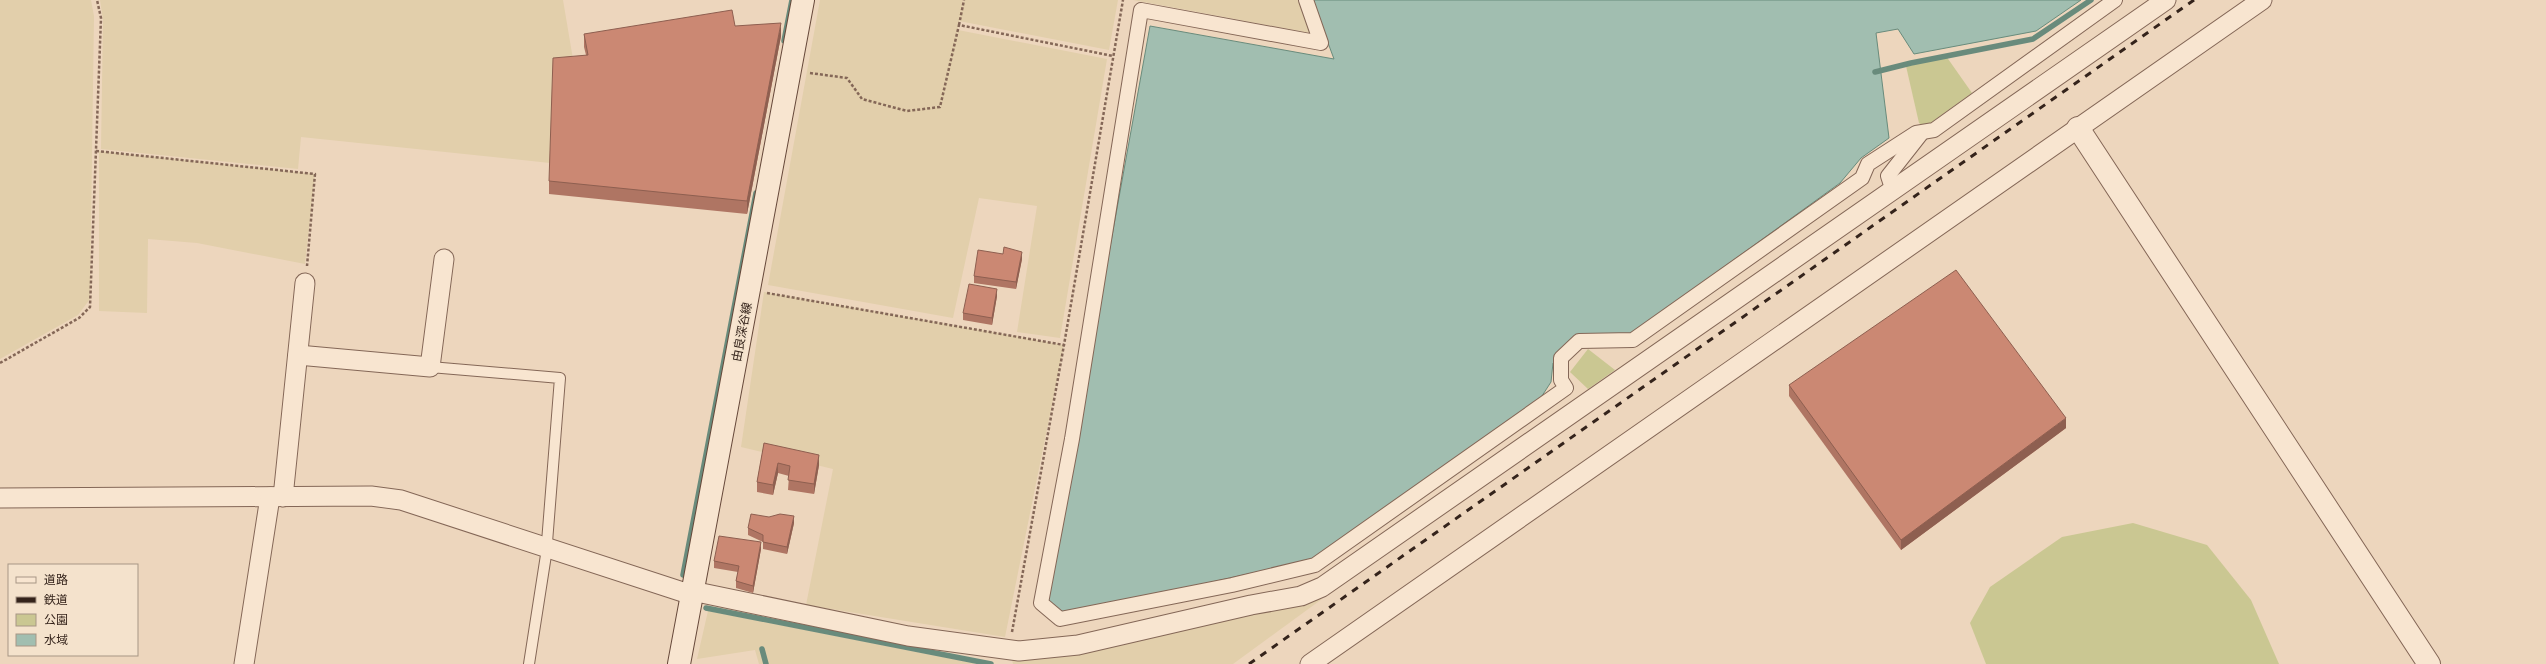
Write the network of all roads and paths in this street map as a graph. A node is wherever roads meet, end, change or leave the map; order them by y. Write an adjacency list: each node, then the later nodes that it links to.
1 (97, 0): 14 (path)
2 (802, 0): 11 (main road, 由良深谷線)
3 (964, 0): 9 (path)
4 (1123, 0): 10 (path)
5 (1306, 0): 13 (street)
6 (2115, 0): 13 (street)
7 (2166, 0): 15 (street)
8 (2262, 0): 12 (street)
9 (959, 25): 10 (path); 11 (path)
10 (1113, 56): 19 (path)
11 (790, 70): 18 (main road, 由良深谷線)
12 (2078, 128): 31 (street); 32 (main road)
13 (1922, 132): 15 (street)
14 (96, 151): 17 (path); 21 (path)
15 (1892, 191): 27 (street)
16 (444, 259): 22 (street)
17 (305, 282): 20 (street)
18 (750, 290): 19 (path); 26 (main road, 由良深谷線)
19 (1064, 345): 27 (path)
20 (298, 355): 22 (street); 23 (street)
21 (0, 363)
22 (430, 367): 25 (lane)
23 (276, 497): 24 (street); 25 (street); 28 (street)
24 (0, 498)
25 (547, 548): 26 (street); 29 (lane)
26 (692, 593): 27 (street); 30 (main road, 由良深谷線)
27 (1008, 650)
28 (244, 664)
29 (529, 664)
30 (678, 664)
31 (1310, 664)
32 (2429, 664)

